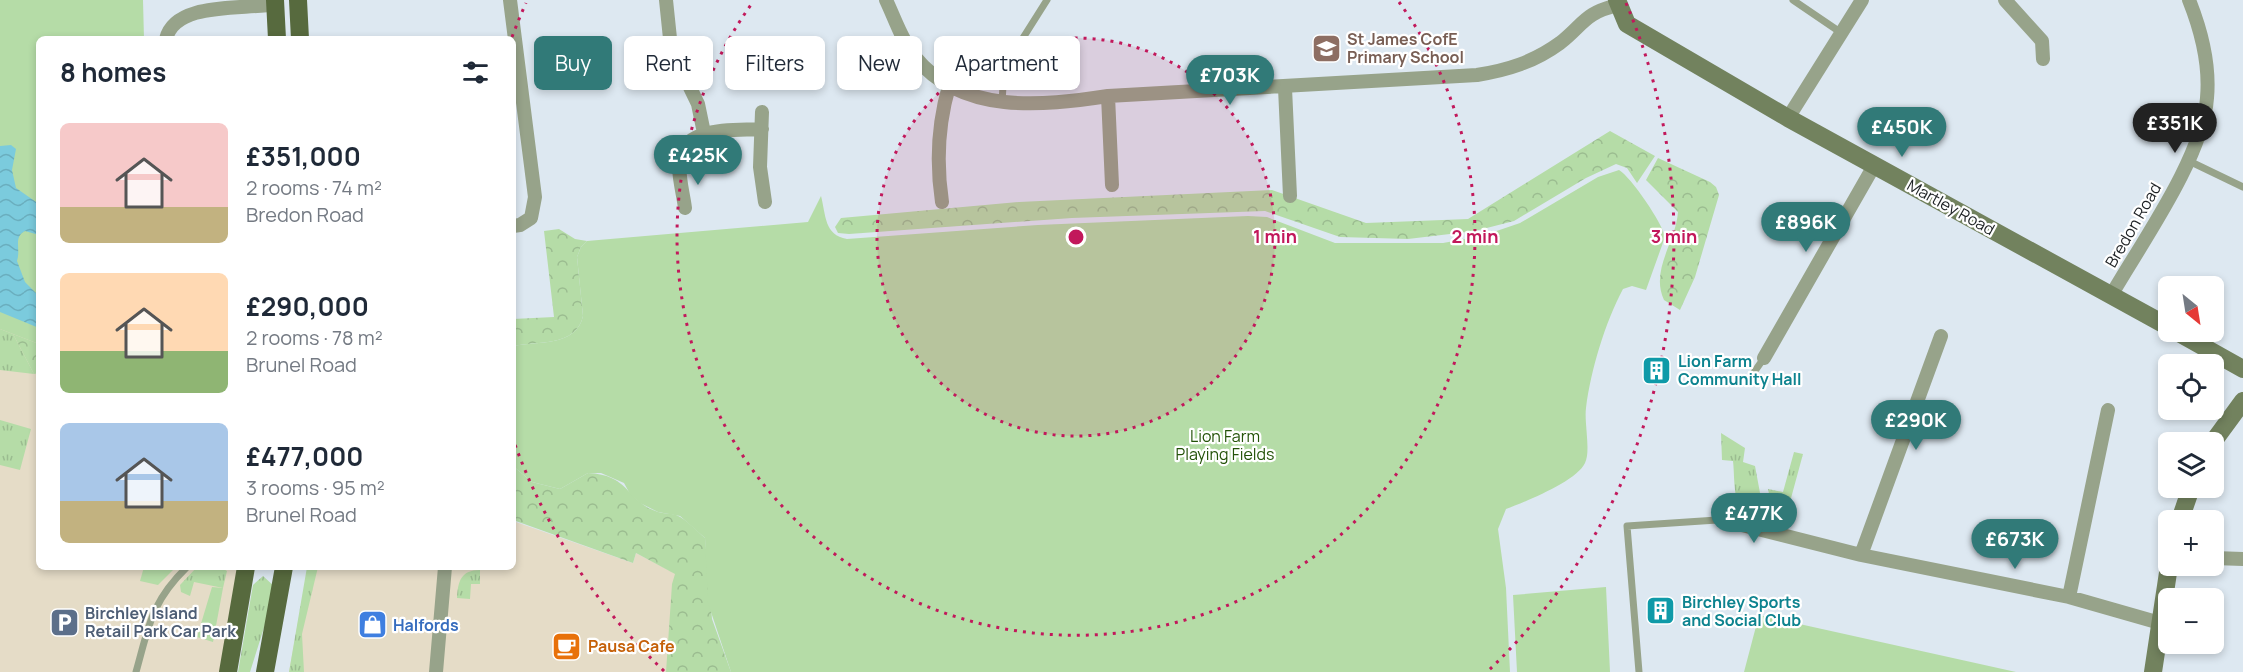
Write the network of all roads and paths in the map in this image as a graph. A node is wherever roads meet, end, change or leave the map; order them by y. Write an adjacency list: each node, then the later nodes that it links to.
1 (298, 0): 15 (main road)
2 (510, 0): 16 (street)
3 (666, 0): 27 (street)
4 (886, 0): 19 (street)
5 (1047, 0): 24 (lane)
6 (1793, 0): 12 (lane)
7 (1862, 0): 12 (street)
8 (2004, 0): 18 (street)
9 (2189, 0): 29 (street, Bredon Road)
10 (275, 2): 13 (street); 14 (main road)
11 (1617, 3): 20 (street); 26 (street, Martley Road)
12 (1840, 32): 26 (street)
13 (167, 36)
14 (277, 36)
15 (300, 36)
16 (515, 36)
17 (516, 47): 37 (street)
18 (2043, 59)
19 (934, 73)
20 (1285, 88): 23 (street); 33 (street)
21 (949, 90): 35 (street)
22 (957, 90): 24 (street)
23 (1108, 96): 24 (street); 31 (street)
24 (1002, 103)
25 (762, 112): 28 (street)
26 (1788, 118): 30 (street, Martley Road)
27 (704, 133): 28 (street); 36 (street)
28 (762, 134): 34 (street)
29 (2189, 161): 32 (lane); 38 (street, Bredon Road)
30 (1875, 164): 38 (street, Martley Road); 42 (street)
31 (1112, 185)
32 (2243, 187)
33 (1290, 196)
34 (765, 202)
35 (942, 202)
36 (685, 208)
37 (516, 226)
38 (2112, 294): 39 (street, Martley Road)
39 (2158, 321)
40 (1941, 336): 49 (street)
41 (2195, 342): 43 (street)
42 (1764, 358): 44 (lane)
43 (2243, 369)
44 (1750, 378)
45 (2243, 401): 47 (street)
46 (2108, 410): 56 (street)
47 (2220, 432)
48 (1730, 522): 49 (street); 63 (lane)
49 (1861, 555): 56 (street)
50 (2224, 559): 51 (street)
51 (2243, 560)
52 (184, 570): 59 (lane)
53 (245, 570): 60 (main road)
54 (283, 570): 61 (main road)
55 (446, 570): 62 (street)
56 (2069, 597): 57 (street)
57 (2158, 622)
58 (2158, 637): 64 (street)
59 (136, 672)
60 (228, 672)
61 (265, 672)
62 (436, 672)
63 (1639, 672)
64 (2153, 672)

